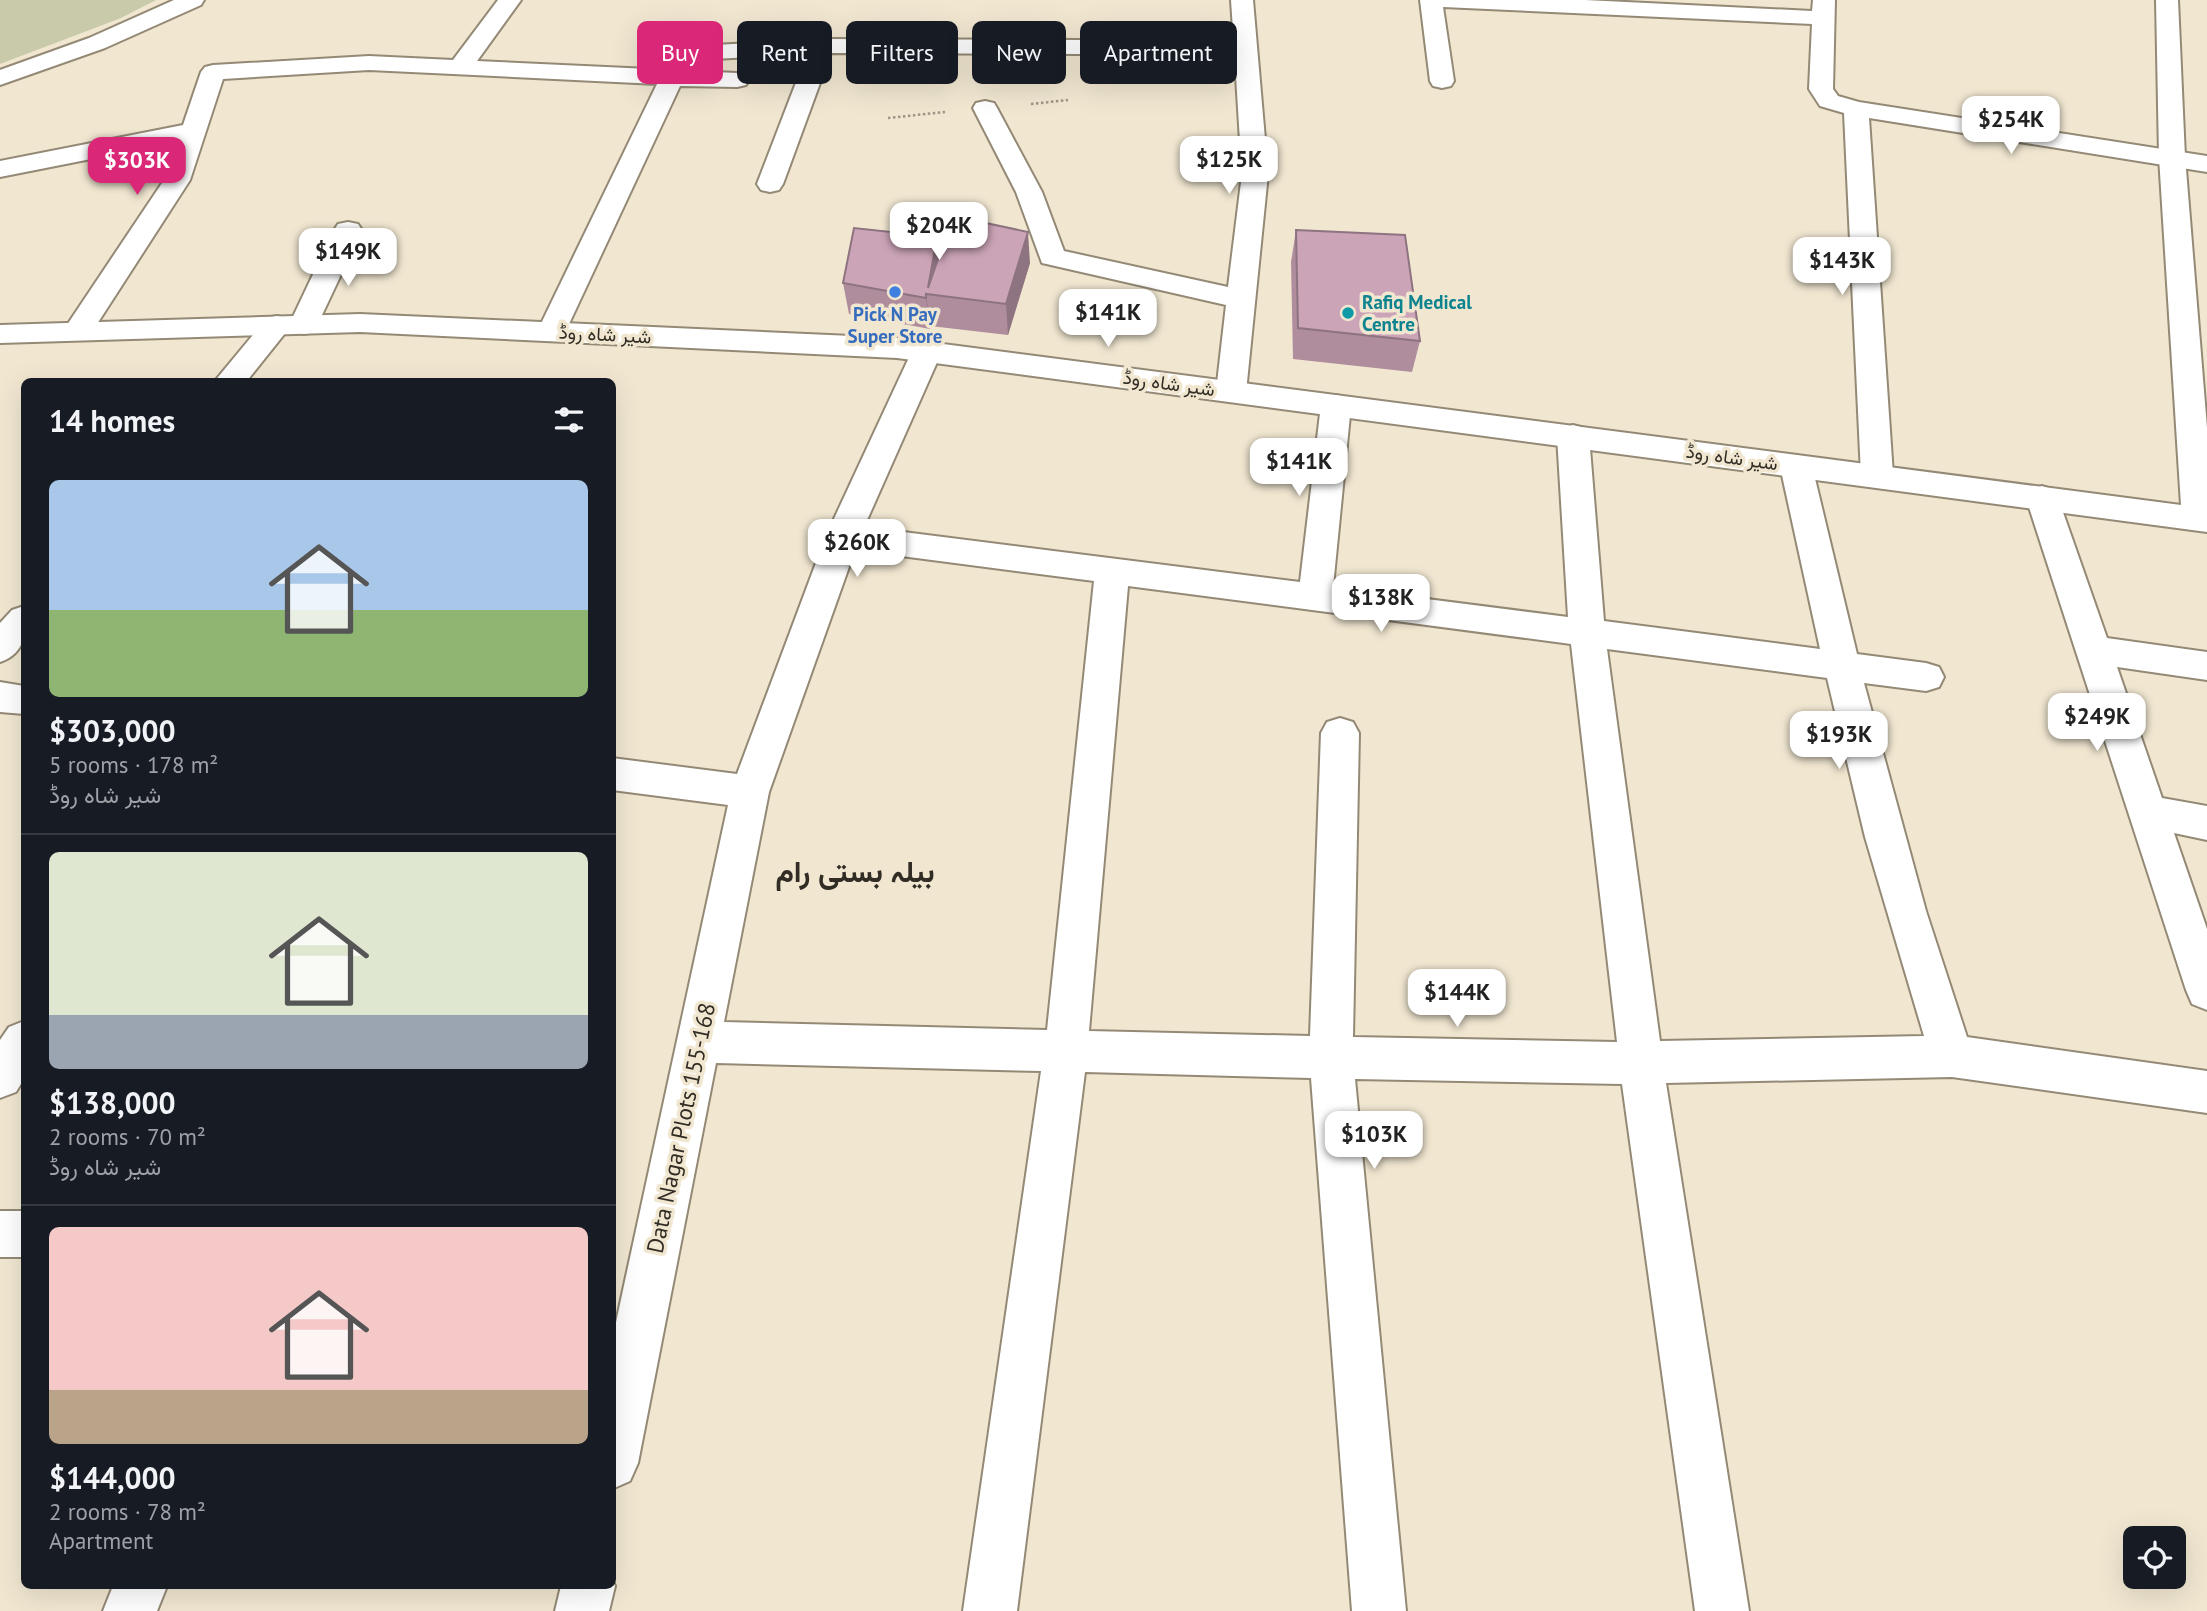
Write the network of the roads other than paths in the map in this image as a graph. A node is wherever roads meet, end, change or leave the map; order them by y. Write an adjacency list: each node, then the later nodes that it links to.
1 (193, 0): 13 (street)
2 (510, 0): 11 (street)
3 (1242, 0): 10 (street)
4 (1431, 0): 14 (street)
5 (1440, 0): 7 (street)
6 (2166, 0): 19 (street)
7 (1824, 9): 17 (street)
8 (832, 46): 10 (street)
9 (737, 51): 12 (street)
10 (1247, 53): 24 (street)
11 (460, 67): 12 (street); 18 (street)
12 (573, 72): 27 (street)
13 (0, 78)
14 (1442, 81)
15 (808, 84): 22 (street)
16 (985, 108): 24 (street)
17 (1857, 109): 19 (street); 35 (street)
18 (193, 131): 21 (street); 26 (street)
19 (2172, 157): 20 (street); 37 (street)
20 (2207, 164)
21 (0, 169)
22 (770, 184)
23 (348, 230): 25 (street)
24 (1241, 299): 31 (street)
25 (291, 325): 26 (street, شیر شاہ روڈ); 27 (street, شیر شاہ روڈ); 30 (street)
26 (78, 331): 28 (street, شیر شاہ روڈ)
27 (552, 332): 29 (street, شیر شاہ روڈ)
28 (0, 334)
29 (927, 351): 31 (street, شیر شاہ روڈ); 38 (street, Data Nagar Plots 155-168)
30 (233, 378)
31 (1231, 391): 32 (street, شیر شاہ روڈ)
32 (1336, 405): 33 (street, شیر شاہ روڈ); 40 (street)
33 (1573, 436): 34 (street, شیر شاہ روڈ); 42 (street)
34 (1796, 466): 35 (street, شیر شاہ روڈ); 45 (street)
35 (1877, 475): 36 (street, شیر شاہ روڈ)
36 (2042, 498): 37 (street, شیر شاہ روڈ); 44 (street)
37 (2203, 519)
38 (843, 536): 39 (street); 52 (street, Data Nagar Plots 155-168)
39 (1112, 571): 40 (street); 58 (street)
40 (1315, 597): 42 (street)
41 (21, 623): 43 (street)
42 (1587, 633): 45 (street); 61 (street)
43 (0, 648)
44 (2093, 650): 46 (street); 53 (street)
45 (1841, 666): 47 (street); 59 (street)
46 (2207, 666)
47 (1926, 677)
48 (0, 697): 49 (street)
49 (21, 700)
50 (1340, 733): 60 (street)
51 (616, 775): 52 (street)
52 (750, 792): 56 (street, Data Nagar Plots 155-168)
53 (2147, 812): 54 (street); 55 (street)
54 (2207, 823)
55 (2207, 990)
56 (698, 1042): 58 (street); 66 (street, Data Nagar Plots 155-168)
57 (21, 1046): 62 (street)
58 (1066, 1051): 60 (street); 71 (street)
59 (1952, 1056): 61 (street); 63 (street)
60 (1331, 1058): 61 (street); 72 (street)
61 (1641, 1062): 73 (street)
62 (0, 1077)
63 (2207, 1092)
64 (0, 1234): 65 (street)
65 (21, 1234)
66 (616, 1444)
67 (139, 1589): 69 (street)
68 (587, 1589): 70 (street)
69 (130, 1611)
70 (582, 1611)
71 (990, 1611)
72 (1379, 1611)
73 (1722, 1611)

